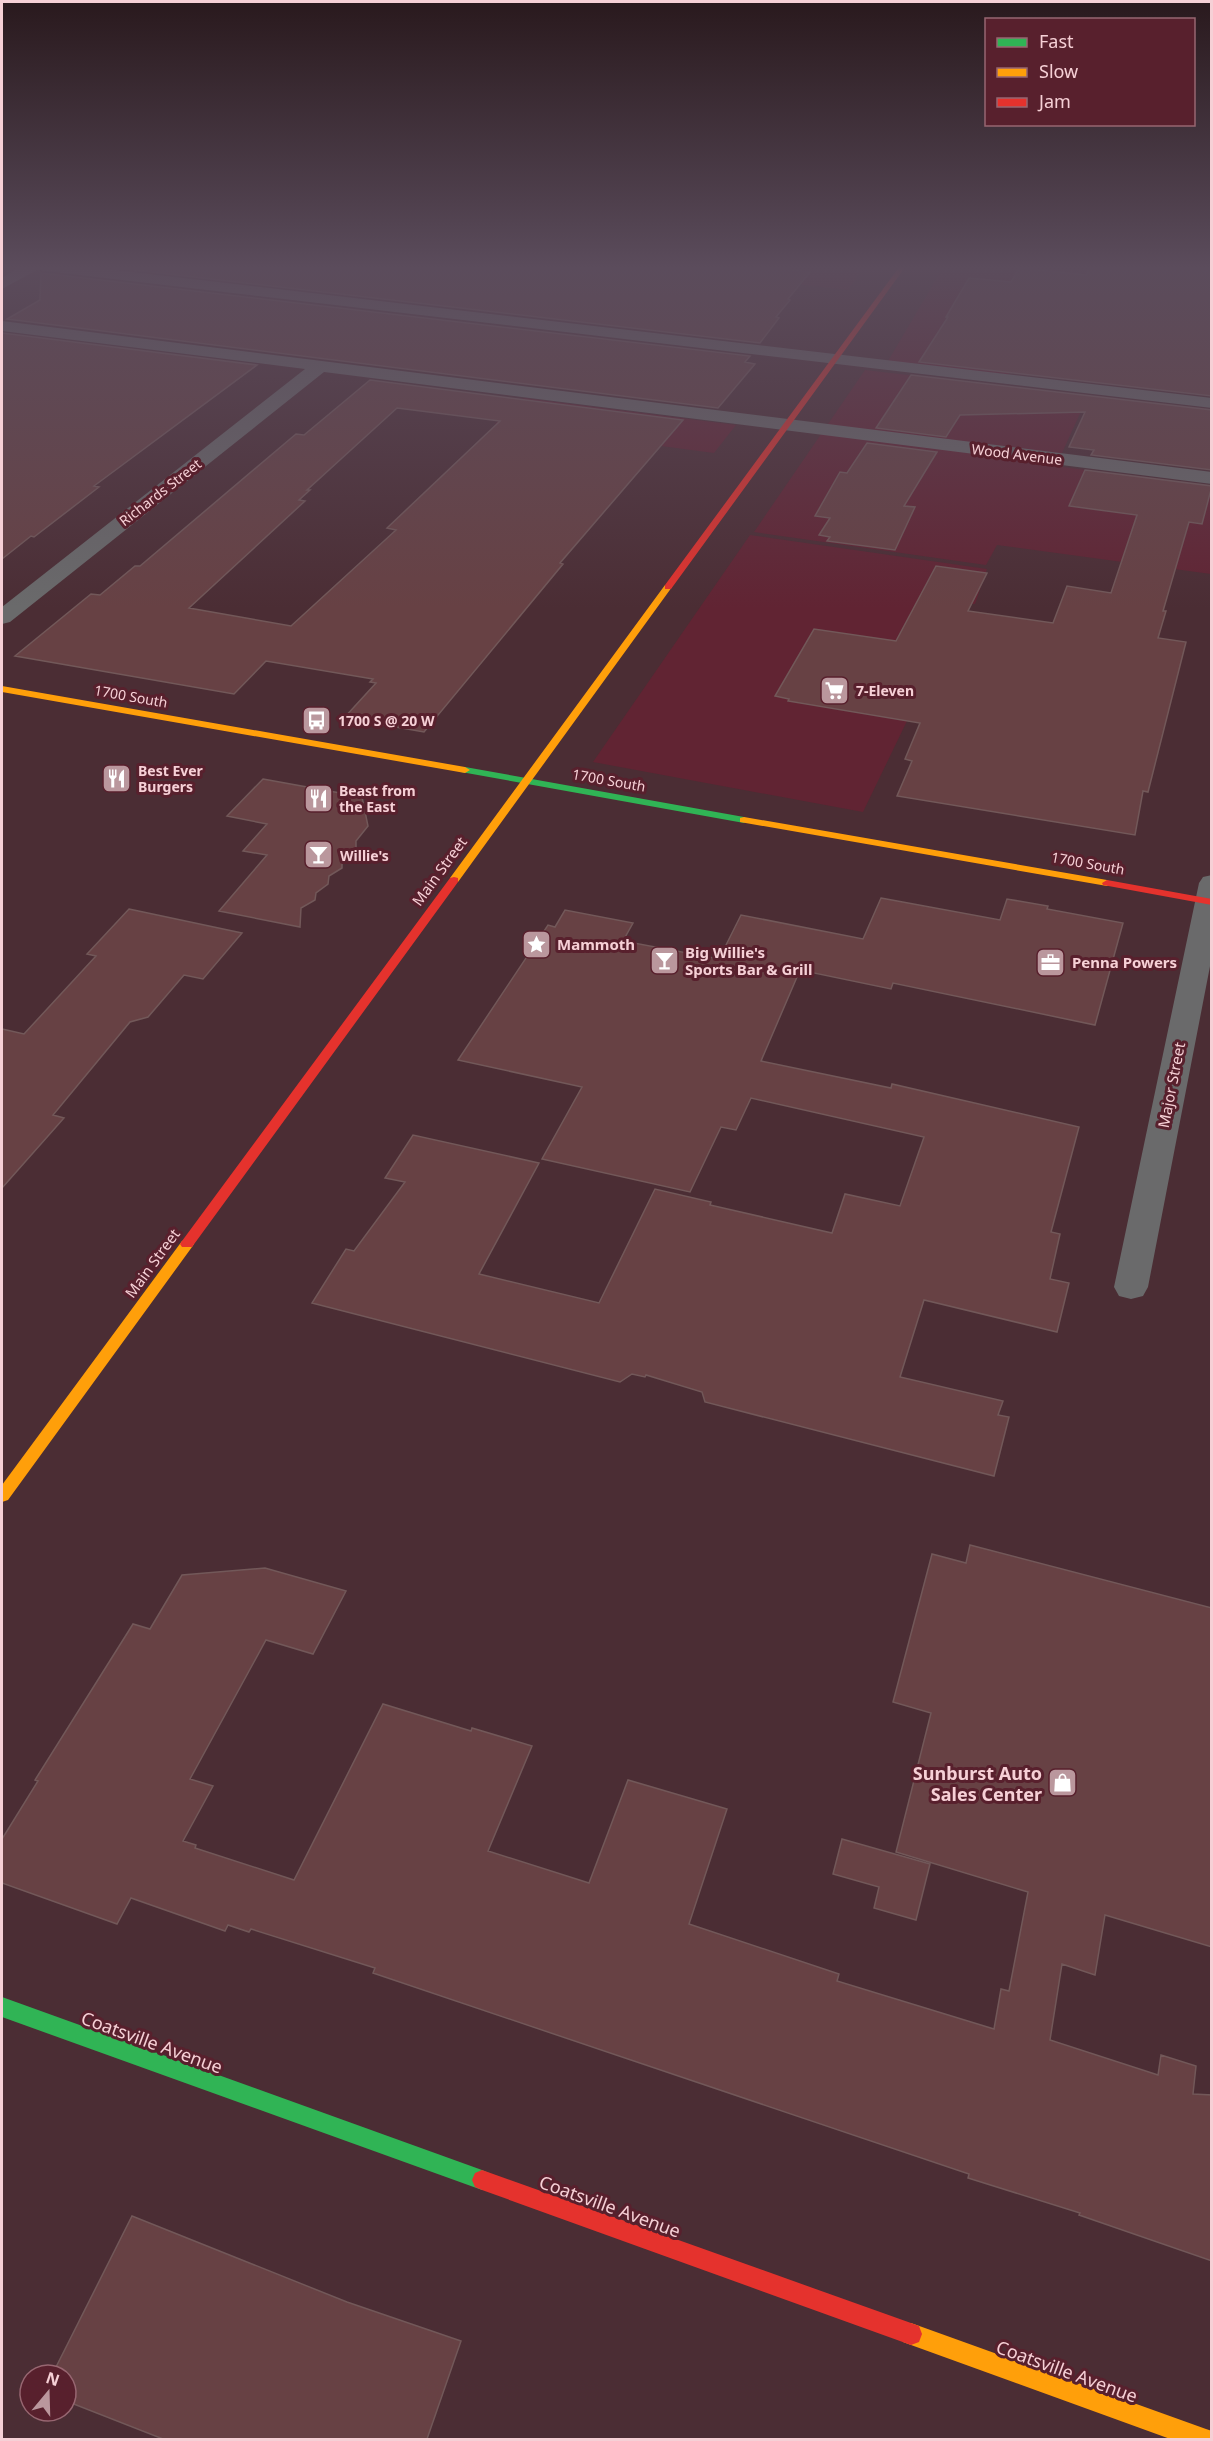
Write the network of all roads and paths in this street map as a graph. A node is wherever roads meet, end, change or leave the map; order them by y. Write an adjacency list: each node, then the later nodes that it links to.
1 (303, 380): 8 (street, Richards Street)
2 (423, 380): 6 (street, Wood Avenue)
3 (819, 380): 6 (street, Main Street)
4 (1010, 380): 5 (street)
5 (1212, 404)
6 (786, 425): 7 (street, Wood Avenue); 10 (street, Main Street)
7 (1212, 478)
8 (2, 617)
9 (2, 689): 10 (street, 1700 South)
10 (525, 782): 11 (street, 1700 South); 13 (street, Main Street)
11 (1210, 895): 12 (street, Major Street)
12 (1131, 1287)
13 (2, 1496)
14 (2, 2007): 15 (street, Coatsville Avenue)
15 (1206, 2439)

